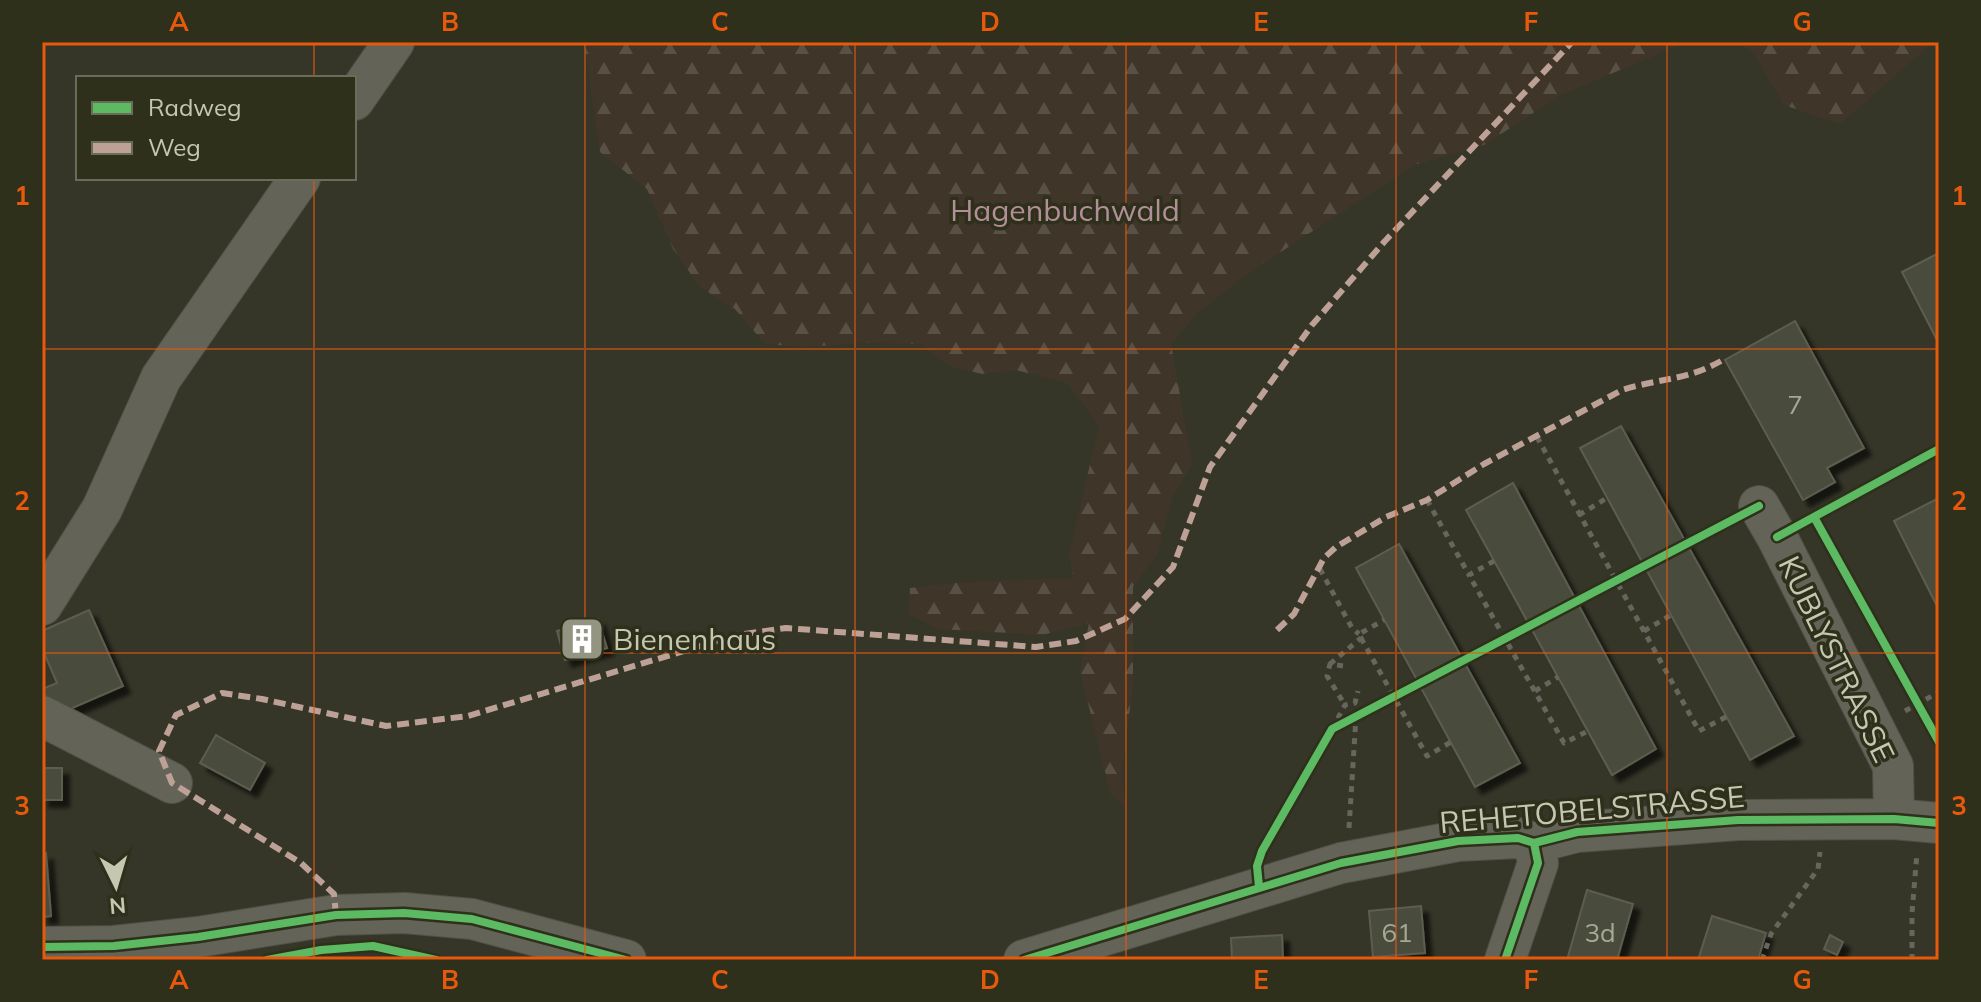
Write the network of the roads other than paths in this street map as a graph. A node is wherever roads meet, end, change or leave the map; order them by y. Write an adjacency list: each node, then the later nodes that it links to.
1 (394, 42): 2 (street)
2 (356, 97)
3 (299, 180): 5 (street)
4 (1759, 506): 8 (street, KUBLYSTRASSE)
5 (42, 605)
6 (42, 716): 7 (street)
7 (172, 783)
8 (1894, 819): 9 (street, REHETOBELSTRASSE); 10 (street, REHETOBELSTRASSE)
9 (1928, 838)
10 (1534, 843): 12 (street, REHETOBELSTRASSE); 15 (street)
11 (42, 947): 13 (street)
12 (1104, 948): 14 (street, REHETOBELSTRASSE)
13 (626, 960)
14 (1024, 960)
15 (1505, 960)

